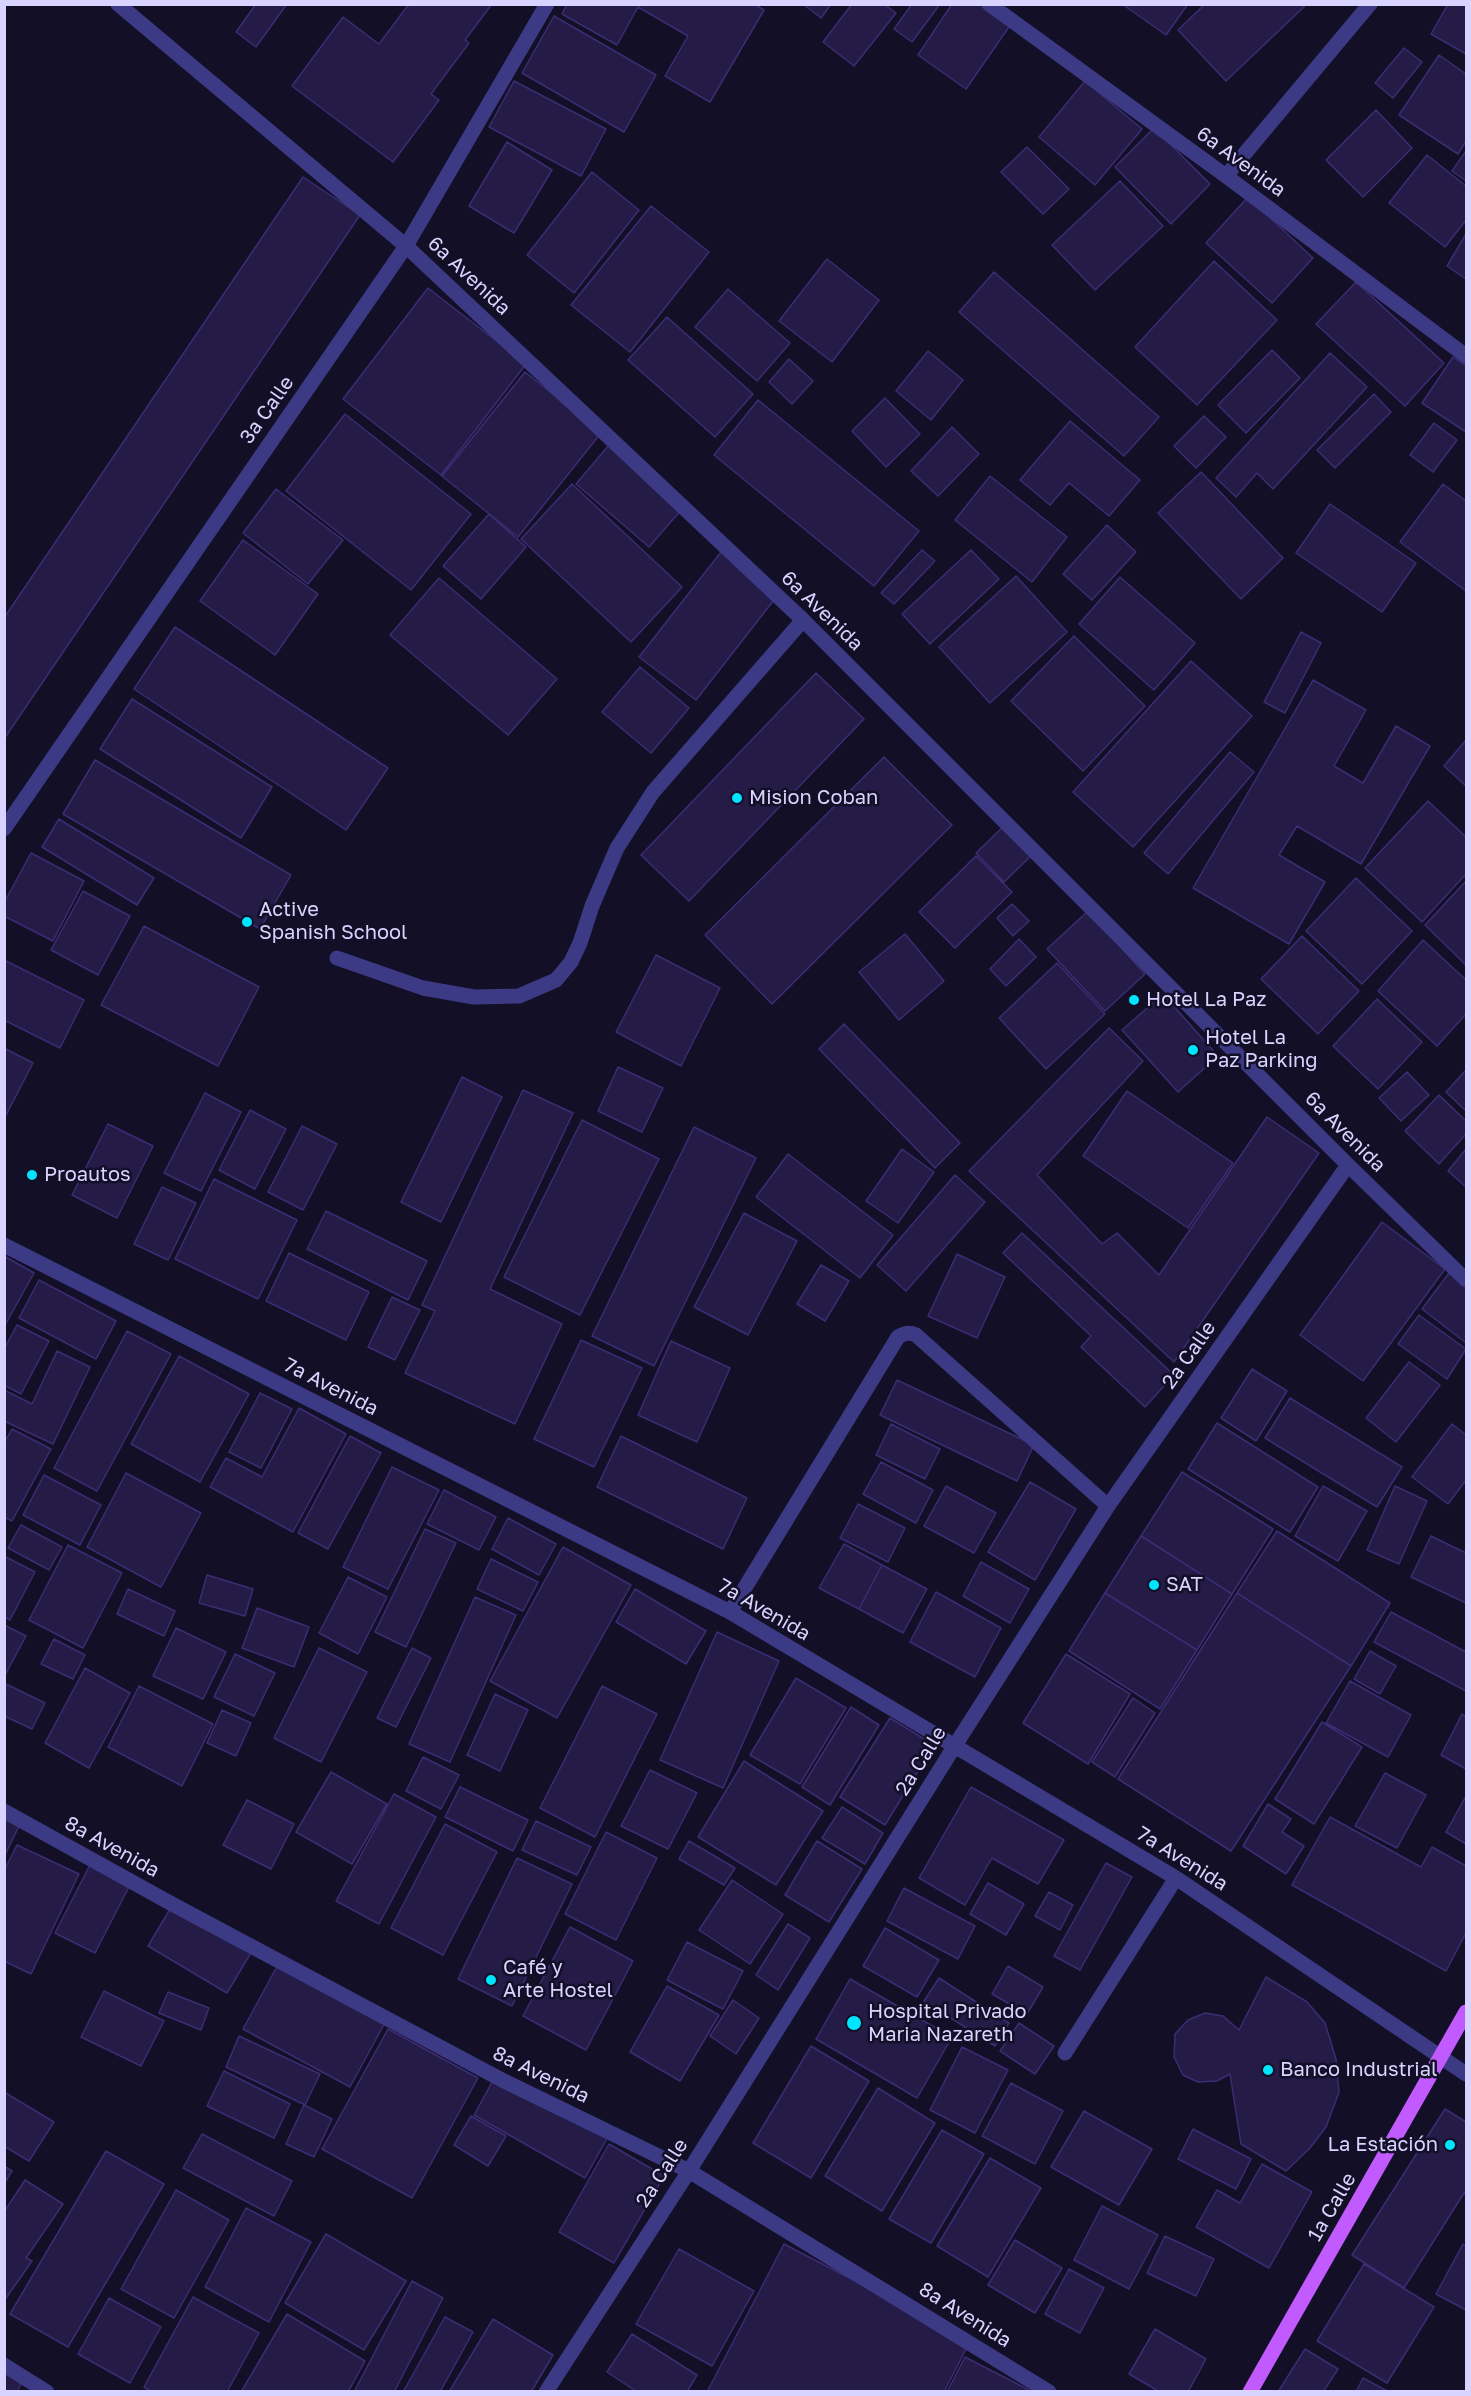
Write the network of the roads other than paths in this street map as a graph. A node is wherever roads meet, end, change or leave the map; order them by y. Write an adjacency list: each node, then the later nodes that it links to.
1 (118, 4): 6 (street, 6a Avenida)
2 (548, 4): 6 (street, 3a Calle)
3 (989, 4): 5 (street, 6a Avenida)
4 (1370, 4): 5 (street)
5 (1226, 176): 7 (street, 6a Avenida)
6 (406, 246): 8 (street, 6a Avenida); 9 (street, 3a Calle)
7 (1467, 356)
8 (803, 620): 10 (street); 11 (street, 6a Avenida)
9 (4, 829)
10 (338, 958)
11 (1348, 1165): 13 (street, 6a Avenida); 14 (street, 2a Calle)
12 (4, 1245): 15 (street, 7a Avenida)
13 (1467, 1280)
14 (1108, 1506): 15 (street); 16 (street, 2a Calle)
15 (730, 1612): 16 (street, 7a Avenida)
16 (954, 1747): 18 (street, 7a Avenida); 23 (street, 2a Calle)
17 (4, 1811): 23 (street, 8a Avenida)
18 (1176, 1878): 20 (street); 21 (street, 7a Avenida)
19 (1467, 2012): 21 (main road, 1a Calle)
20 (1065, 2053)
21 (1441, 2057): 22 (street, 7a Avenida); 28 (main road, 1a Calle)
22 (1467, 2074)
23 (689, 2171): 26 (street, 2a Calle); 27 (street, 8a Avenida)
24 (4, 2365): 25 (street)
25 (46, 2391)
26 (546, 2391)
27 (1049, 2391)
28 (1251, 2391)

